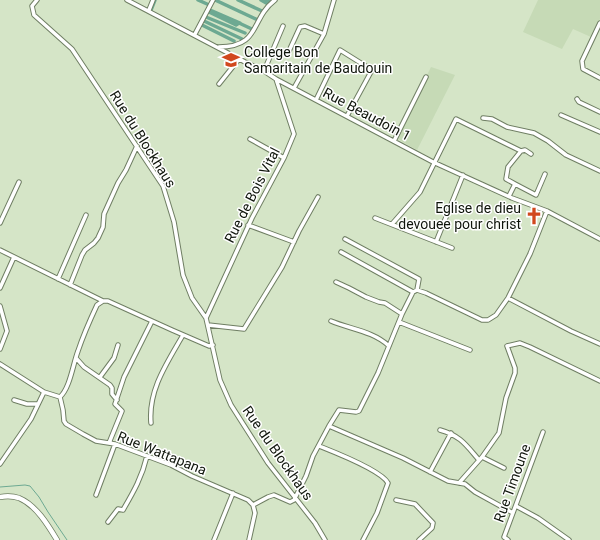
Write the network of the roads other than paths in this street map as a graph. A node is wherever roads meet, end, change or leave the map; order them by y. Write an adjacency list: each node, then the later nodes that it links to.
1 (37, 0): 32 (street, Rue du Blockhaus)
2 (127, 0): 8 (street, Rue Beaudoin 1)
3 (138, 0): 8 (street)
4 (153, 0): 9 (street)
5 (213, 0): 12 (street)
6 (275, 0): 14 (street)
7 (334, 0): 13 (street)
8 (136, 4): 9 (street, Rue Beaudoin 1)
9 (149, 10): 12 (street, Rue Beaudoin 1)
10 (600, 23): 20 (street)
11 (283, 26): 17 (street)
12 (195, 34): 14 (street, Rue Beaudoin 1)
13 (324, 34): 15 (street); 22 (street)
14 (218, 47): 16 (street, Rue Beaudoin 1)
15 (289, 51)
16 (239, 59): 17 (street, Rue Beaudoin 1); 21 (street)
17 (264, 71): 19 (street, Rue Beaudoin 1)
18 (426, 77): 31 (street)
19 (276, 78): 22 (street, Rue Beaudoin 1); 35 (street, Rue de Bois Vital)
20 (600, 78)
21 (219, 84)
22 (294, 88): 24 (street, Rue Beaudoin 1)
23 (577, 99): 25 (street)
24 (316, 100): 27 (street, Rue Beaudoin 1); 27 (street)
25 (600, 112)
26 (561, 115): 29 (street)
27 (347, 116): 31 (street, Rue Beaudoin 1)
28 (483, 118): 37 (street)
29 (600, 132)
30 (250, 139): 35 (street)
31 (394, 141): 36 (street, Rue Beaudoin 1)
32 (137, 146): 60 (street); 68 (street, Rue du Blockhaus)
33 (521, 151): 34 (street); 36 (street); 41 (street)
34 (531, 154)
35 (284, 158): 49 (street, Rue de Bois Vital)
36 (434, 162): 39 (street, Rue Beaudoin 1); 48 (street)
37 (600, 171)
38 (545, 174): 41 (street)
39 (463, 175): 42 (street, Rue Beaudoin 1); 53 (street)
40 (19, 182): 47 (street)
41 (515, 184): 42 (street)
42 (509, 196): 44 (street, Rue Beaudoin 1)
43 (318, 197): 52 (street)
44 (547, 211): 51 (street, Rue Beaudoin 1); 64 (street)
45 (86, 215): 58 (street)
46 (375, 218): 48 (street)
47 (0, 223)
48 (392, 224): 53 (street)
49 (248, 225): 52 (street); 68 (street, Rue de Bois Vital)
50 (345, 239): 62 (street)
51 (600, 239)
52 (294, 242): 72 (street)
53 (436, 242): 54 (street)
54 (452, 248)
55 (0, 250): 57 (street)
56 (341, 252): 63 (street)
57 (14, 257): 58 (street); 61 (street)
58 (58, 279): 60 (street)
59 (336, 282): 67 (street)
60 (70, 285): 65 (street)
61 (0, 288)
62 (417, 290): 63 (street); 64 (street)
63 (413, 292): 67 (street)
64 (508, 298): 74 (street)
65 (103, 301): 69 (street); 80 (street)
66 (0, 306): 78 (street)
67 (402, 314): 71 (street)
68 (206, 318): 72 (street, Rue du Blockhaus)
69 (152, 321): 73 (street); 87 (street)
70 (331, 321): 77 (street)
71 (398, 322): 77 (street); 79 (street)
72 (208, 325): 75 (street, Rue du Blockhaus)
73 (183, 335): 75 (street); 89 (street)
74 (600, 344)
75 (213, 345): 106 (street, Rue du Blockhaus)
76 (118, 346): 82 (street)
77 (389, 346): 90 (street)
78 (0, 349)
79 (470, 350)
80 (76, 358): 82 (street); 85 (street)
81 (0, 364): 84 (street)
82 (100, 376): 87 (street)
83 (600, 381): 98 (street)
84 (44, 392): 85 (street); 88 (street)
85 (60, 397): 94 (street, Rue Wattapana)
86 (14, 400): 88 (street)
87 (117, 400): 94 (street)
88 (38, 404): 99 (street)
89 (151, 423)
90 (329, 426): 96 (street); 101 (street)
91 (440, 430): 93 (street)
92 (544, 432): 109 (street, Rue Timoune)
93 (451, 433): 98 (street); 101 (street)
94 (109, 443): 95 (street, Rue Wattapana)
95 (115, 444): 97 (street, Rue Wattapana); 104 (street)
96 (319, 446): 106 (street); 116 (street)
97 (147, 456): 103 (street, Rue Wattapana); 111 (street)
98 (481, 458): 100 (street); 102 (street)
99 (0, 464)
100 (504, 468)
101 (430, 472): 102 (street)
102 (459, 483): 110 (street)
103 (233, 493): 108 (street, Rue Wattapana); 113 (street)
104 (96, 495)
105 (0, 496): 112 (street)
106 (295, 497): 108 (street); 115 (street, Rue du Blockhaus)
107 (396, 500): 117 (street)
108 (253, 505): 114 (street)
109 (516, 506): 110 (street, Rue Timoune); 119 (street)
110 (513, 513): 118 (street, Rue Timoune)
111 (108, 522)
112 (57, 540)
113 (214, 540)
114 (249, 540)
115 (325, 540)
116 (363, 540)
117 (419, 540)
118 (508, 540)
119 (569, 540)

